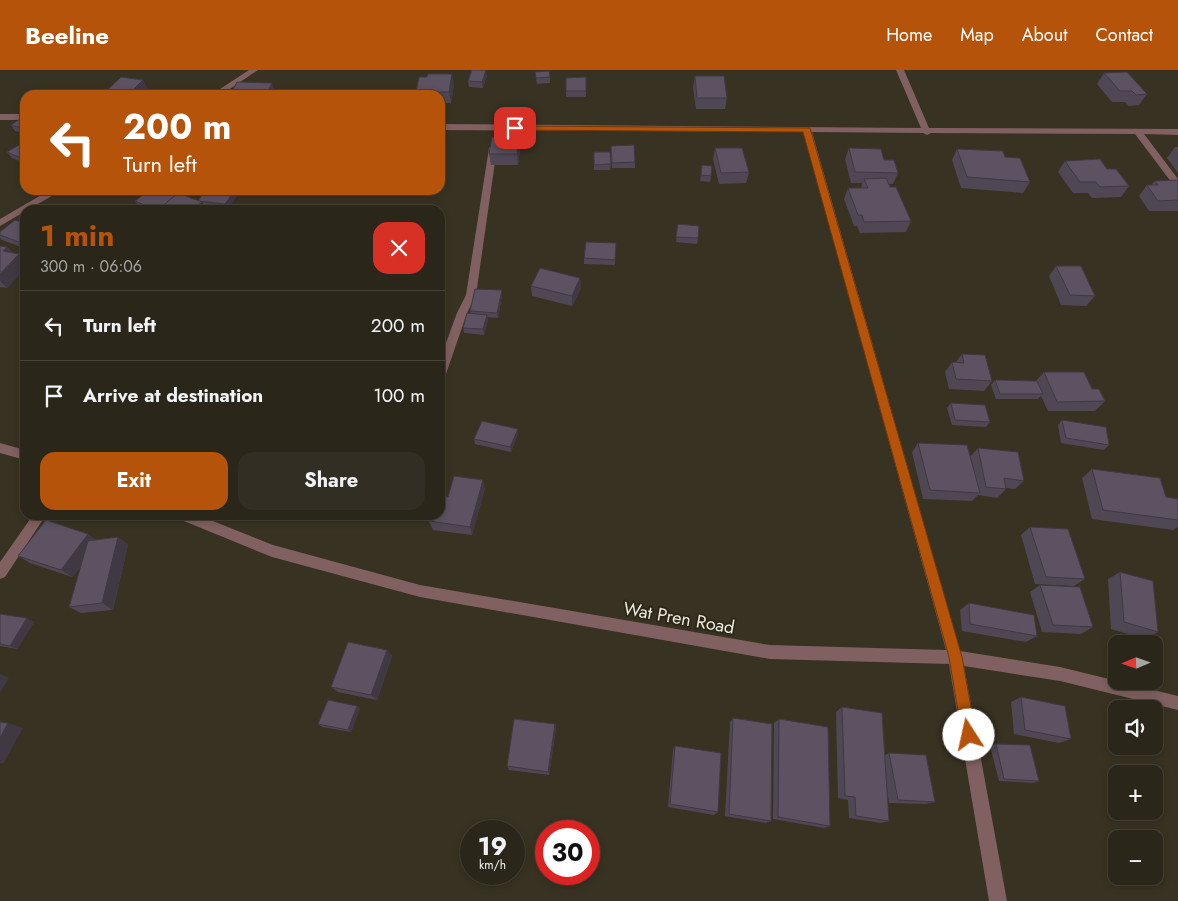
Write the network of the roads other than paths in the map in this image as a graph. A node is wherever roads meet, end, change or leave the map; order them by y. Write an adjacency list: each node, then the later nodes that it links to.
1 (254, 70): 3 (street)
2 (900, 70): 9 (street)
3 (223, 90)
4 (0, 117): 5 (street)
5 (20, 117)
6 (445, 127): 7 (street)
7 (495, 128): 8 (street); 17 (street)
8 (807, 129): 9 (street); 23 (street)
9 (927, 132): 10 (street)
10 (1138, 132): 11 (street); 12 (street)
11 (1178, 132)
12 (1178, 185)
13 (48, 195): 14 (street)
14 (31, 205)
15 (20, 211): 16 (street)
16 (0, 223)
17 (445, 360)
18 (0, 448): 19 (street)
19 (20, 454)
20 (37, 520): 22 (street)
21 (196, 520): 23 (street, Wat Pren Road)
22 (0, 573)
23 (955, 657): 24 (street, Wat Pren Road); 25 (street)
24 (1178, 703)
25 (998, 901)

